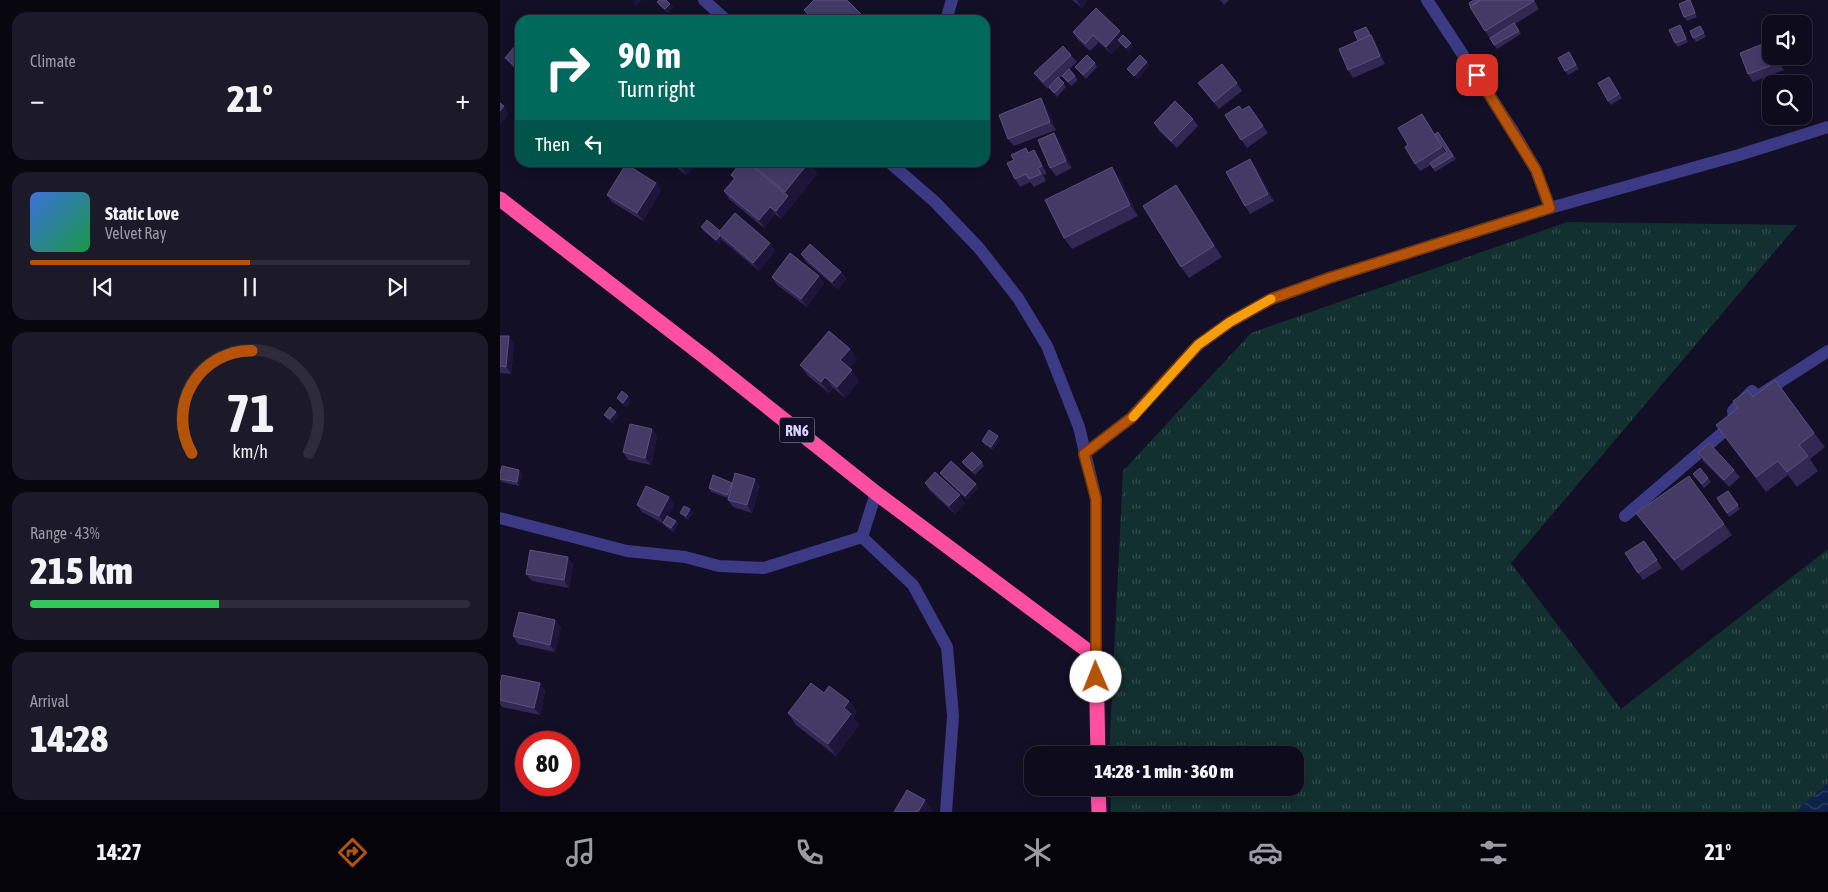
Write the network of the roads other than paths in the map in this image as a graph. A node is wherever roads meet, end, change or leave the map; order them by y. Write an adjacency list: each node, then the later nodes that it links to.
1 (704, 0): 4 (street)
2 (952, 0): 5 (street)
3 (1427, 0): 9 (street)
4 (720, 15)
5 (948, 15)
6 (1828, 127): 9 (street)
7 (897, 167): 11 (street)
8 (500, 199): 12 (highway, RN6)
9 (1550, 208): 11 (street)
10 (1828, 351): 13 (street)
11 (1084, 454): 16 (street)
12 (876, 493): 15 (street); 16 (highway, RN6)
13 (1626, 516)
14 (500, 518): 15 (street)
15 (862, 538): 19 (street)
16 (1096, 657): 17 (highway)
17 (1098, 746)
18 (1098, 796): 20 (highway)
19 (946, 812)
20 (1099, 812)

